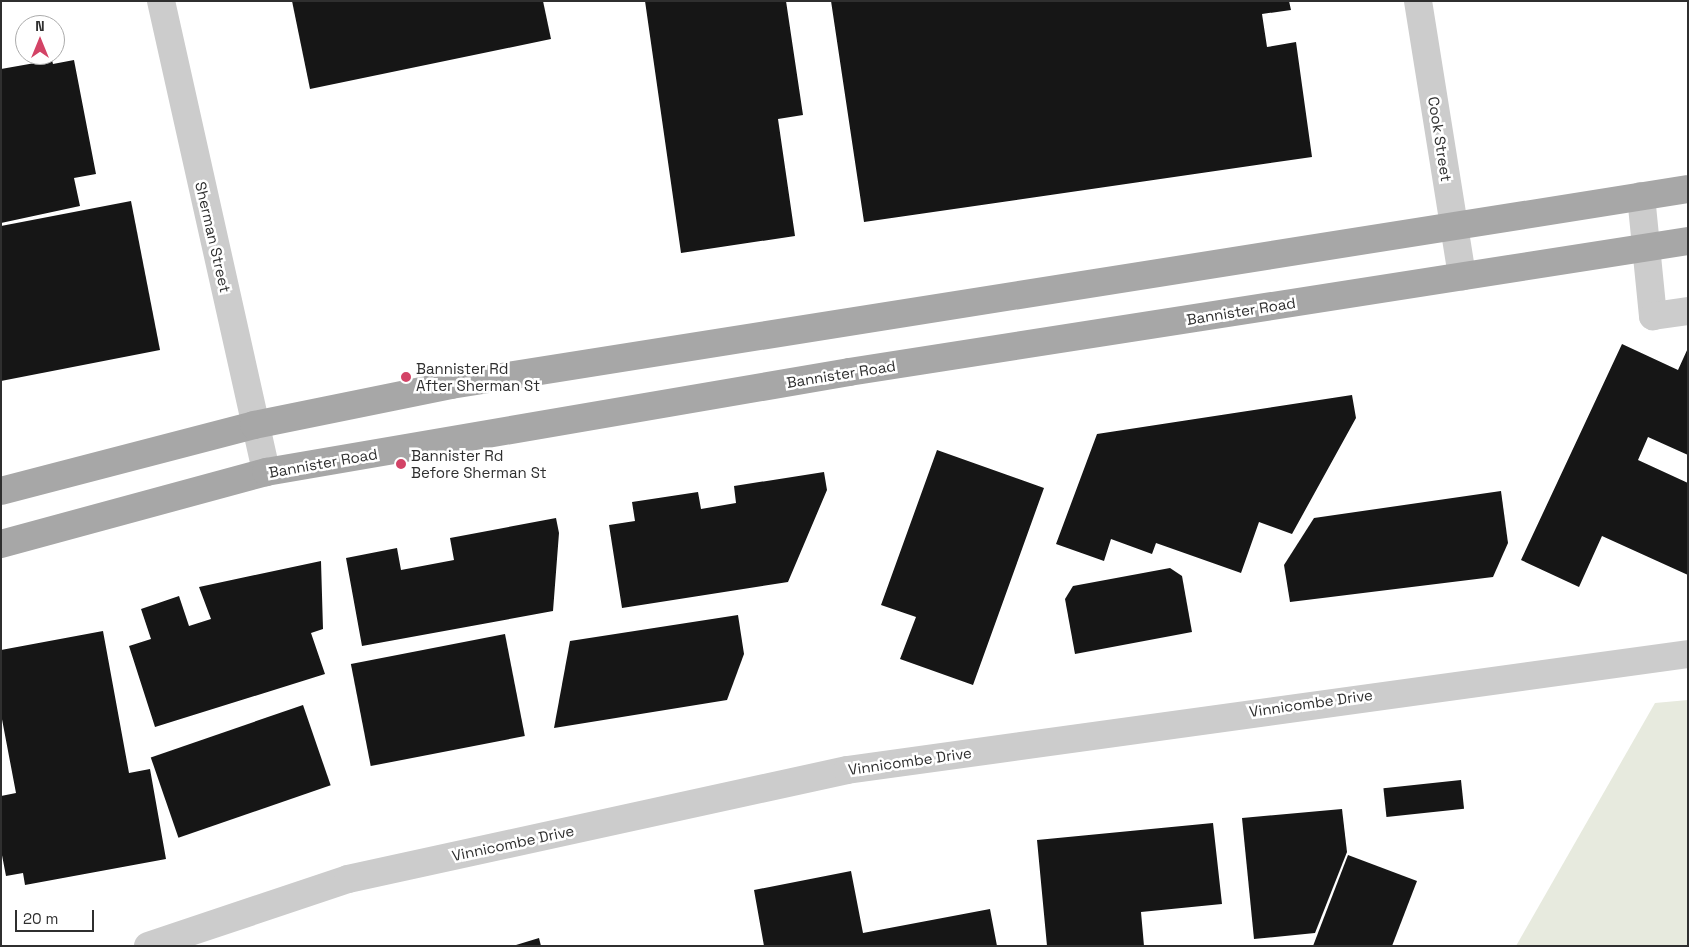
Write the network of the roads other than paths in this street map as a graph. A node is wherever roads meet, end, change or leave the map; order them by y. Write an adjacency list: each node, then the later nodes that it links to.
1 (161, 1): 10 (street, Sherman Street)
2 (1418, 1): 5 (street, Cook Street)
3 (1688, 189): 4 (main road)
4 (1641, 196): 5 (main road); 7 (street)
5 (1454, 226): 8 (street, Cook Street); 10 (main road)
6 (1688, 241): 7 (main road, Bannister Road)
7 (1645, 247): 8 (main road, Bannister Road); 9 (street)
8 (1462, 277): 11 (main road, Bannister Road)
9 (1688, 311)
10 (254, 425): 11 (street, Sherman Street); 12 (main road)
11 (266, 472): 13 (main road, Bannister Road)
12 (1, 491)
13 (1, 544)
14 (1688, 654): 15 (street, Vinnicombe Drive)
15 (148, 946)

